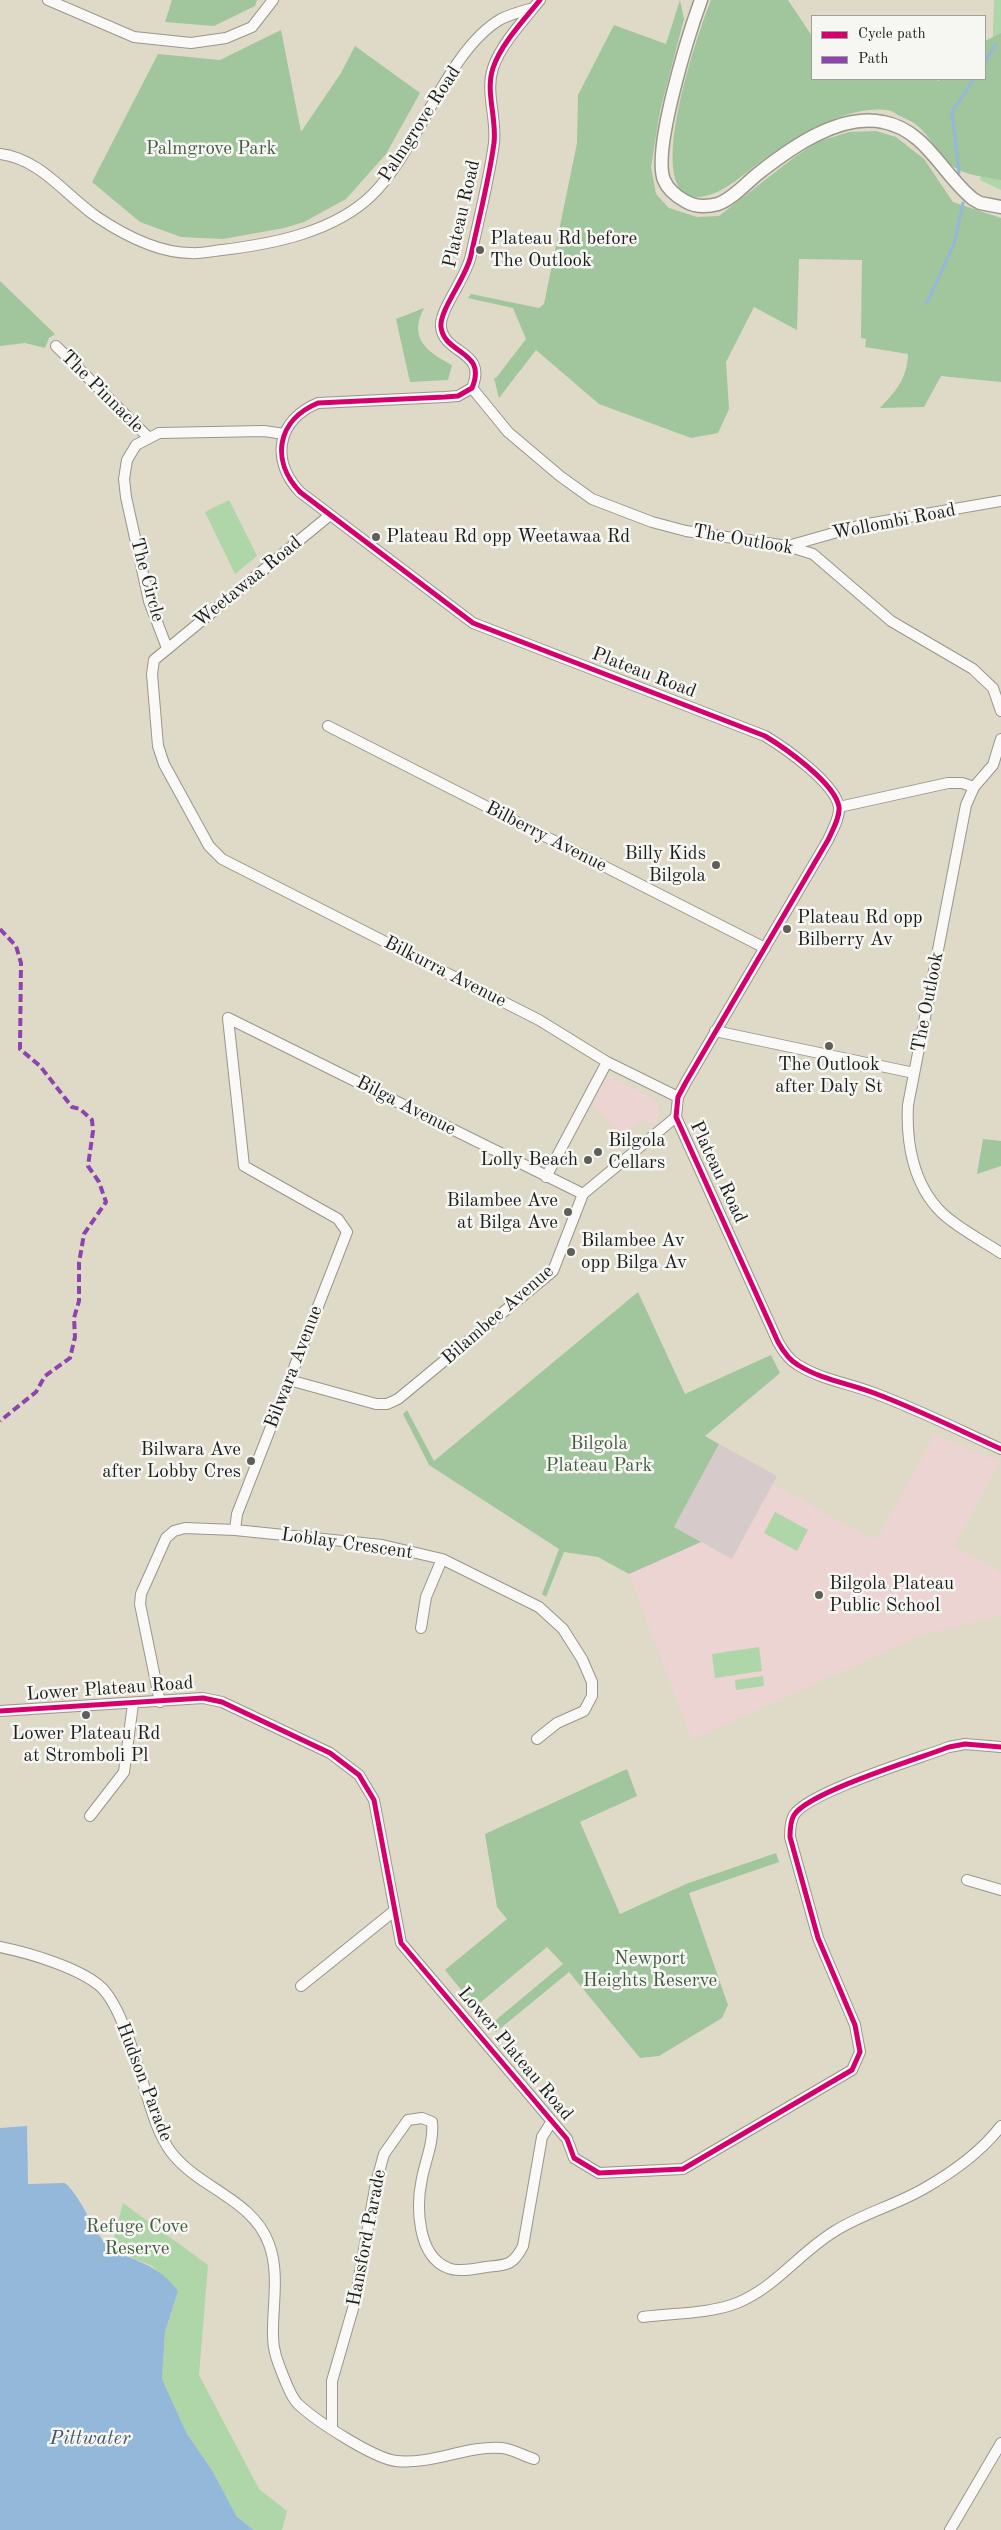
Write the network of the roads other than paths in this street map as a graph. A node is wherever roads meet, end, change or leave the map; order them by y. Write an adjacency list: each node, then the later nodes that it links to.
1 (48, 0): 2 (street)
2 (272, 0)
3 (701, 0): 6 (main road)
4 (537, 4): 5 (street, Palmgrove Road); 8 (street, Plateau Road)
5 (0, 154)
6 (1001, 207)
7 (56, 346): 10 (street, The Pinnacle)
8 (472, 388): 9 (street, Plateau Road); 13 (street, The Outlook)
9 (284, 434): 10 (street, The Circle); 12 (street, Plateau Road)
10 (148, 438): 14 (street, The Circle)
11 (1001, 501): 13 (street, Wollombi Road)
12 (330, 515): 14 (street, Weetawaa Road); 20 (street, Plateau Road)
13 (787, 546): 15 (street, The Outlook)
14 (167, 648): 24 (street, Bilkurra Avenue)
15 (1001, 711)
16 (328, 726): 21 (street, Bilberry Avenue)
17 (1001, 740): 18 (street, The Outlook)
18 (997, 766): 19 (street, The Outlook)
19 (974, 787): 20 (street); 25 (street, The Outlook)
20 (839, 807): 21 (street, Plateau Road)
21 (765, 948): 23 (street, Plateau Road)
22 (228, 1018): 28 (street, Bilga Avenue); 31 (street, Bilwara Avenue)
23 (715, 1031): 25 (street, The Outlook); 26 (street, Plateau Road)
24 (607, 1062): 26 (street, Bilkurra Avenue); 28 (street)
25 (914, 1073): 30 (street)
26 (678, 1097): 27 (street, Plateau Road)
27 (676, 1117): 29 (street, Bilambee Avenue); 32 (street, Plateau Road)
28 (546, 1177): 29 (street, Bilga Avenue)
29 (583, 1194): 31 (street, Bilambee Avenue)
30 (1001, 1253)
31 (290, 1380): 33 (street, Bilwara Avenue)
32 (1001, 1449)
33 (235, 1530): 34 (street, Loblay Crescent); 36 (street)
34 (442, 1559): 35 (street); 39 (street, Loblay Crescent)
35 (420, 1628)
36 (160, 1702): 37 (street, Lower Plateau Road); 44 (street, Lower Plateau Road)
37 (133, 1704): 38 (street, Lower Plateau Road); 41 (street)
38 (0, 1711)
39 (537, 1739)
40 (1001, 1747): 47 (street, Lower Plateau Road)
41 (90, 1816)
42 (967, 1880): 43 (street)
43 (1001, 1890)
44 (394, 1911): 46 (street); 47 (street, Lower Plateau Road)
45 (0, 1947): 50 (street, Hudson Parade)
46 (301, 1986)
47 (552, 2121): 50 (street, Hansford Parade)
48 (1001, 2126): 49 (street)
49 (643, 2316)
50 (332, 2427): 52 (street, Hudson Parade)
51 (1001, 2443): 53 (street)
52 (534, 2459)
53 (950, 2530)

